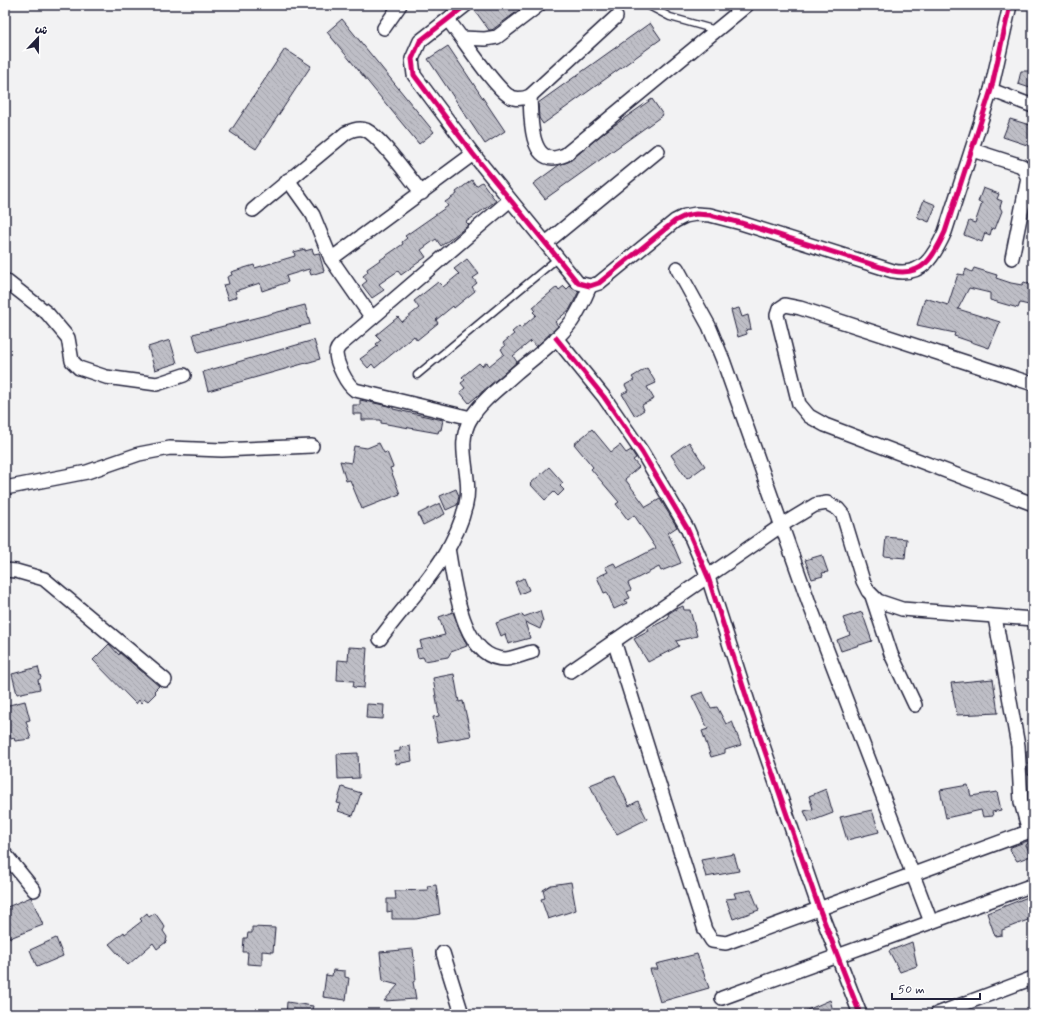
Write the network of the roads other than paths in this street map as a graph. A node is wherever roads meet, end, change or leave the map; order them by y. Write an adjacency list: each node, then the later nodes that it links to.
1 (400, 5): 9 (street)
2 (466, 5): 8 (street)
3 (539, 5): 11 (street)
4 (646, 5): 10 (lane)
5 (747, 5): 10 (street)
6 (1010, 5): 12 (street)
7 (616, 18): 13 (street)
8 (448, 20): 11 (street); 17 (street)
9 (384, 28)
10 (716, 30): 13 (street)
11 (462, 38): 13 (street)
12 (991, 90): 14 (street); 15 (street)
13 (530, 96)
14 (1033, 106)
15 (972, 150): 25 (street); 28 (street)
16 (658, 152): 22 (street)
17 (473, 154): 19 (street); 20 (street)
18 (288, 180): 19 (street); 21 (street); 23 (street)
19 (422, 193): 23 (street)
20 (510, 200): 22 (street); 29 (street)
21 (253, 210)
22 (546, 243): 24 (street)
23 (331, 258): 29 (street)
24 (558, 258): 28 (street); 32 (lane)
25 (1012, 258)
26 (677, 268): 38 (street)
27 (5, 280): 31 (street)
28 (590, 286): 30 (street)
29 (372, 318): 34 (street)
30 (556, 338): 34 (street); 41 (street)
31 (184, 375)
32 (417, 375)
33 (1033, 384): 37 (street)
34 (471, 418): 39 (street)
35 (312, 446): 36 (street)
36 (5, 488)
37 (1033, 504)
38 (782, 525): 41 (street); 42 (street); 53 (street)
39 (448, 548): 45 (street); 47 (street)
40 (5, 570): 49 (street)
41 (708, 577): 46 (street); 56 (street)
42 (872, 596): 43 (street); 50 (street)
43 (994, 616): 44 (street); 51 (street)
44 (1033, 619)
45 (380, 639)
46 (614, 641): 48 (street); 56 (street)
47 (532, 652)
48 (571, 671)
49 (164, 680)
50 (915, 705)
51 (1031, 831): 53 (street)
52 (5, 854): 55 (street)
53 (913, 874): 56 (street); 57 (street)
54 (1033, 885): 57 (street)
55 (34, 890)
56 (819, 908): 59 (street)
57 (931, 922): 59 (street)
58 (443, 953): 62 (street)
59 (838, 956): 61 (street); 63 (street)
60 (1033, 978): 64 (street)
61 (722, 998)
62 (462, 1014)
63 (860, 1014)
64 (937, 1014)

